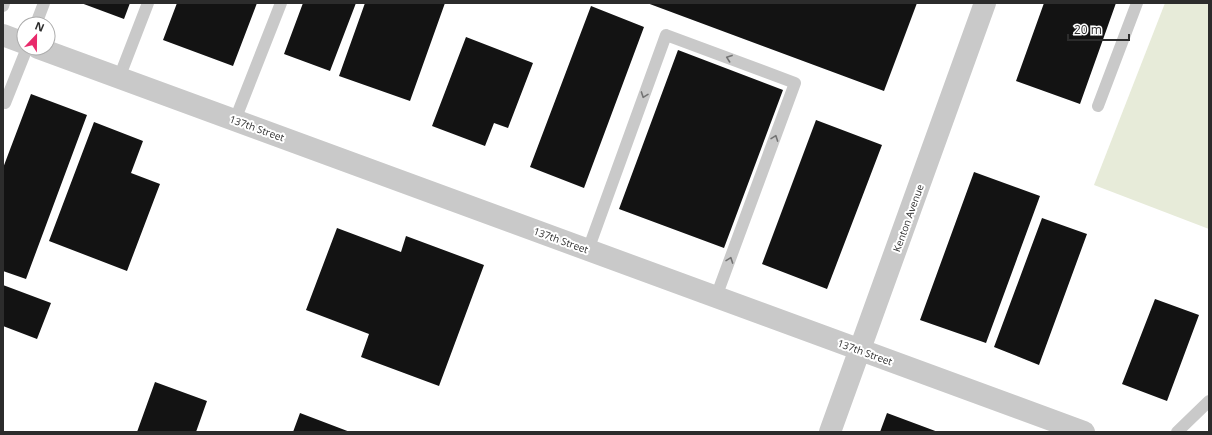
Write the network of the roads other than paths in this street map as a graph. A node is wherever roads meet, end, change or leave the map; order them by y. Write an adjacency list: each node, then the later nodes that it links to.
1 (4, 3): 7 (lane)
2 (44, 3): 8 (lane)
3 (148, 3): 13 (lane)
4 (281, 3): 16 (lane)
5 (986, 3): 19 (street, Kenton Avenue)
6 (1137, 3): 15 (lane)
7 (3, 6)
8 (39, 16)
9 (3, 35): 10 (street)
10 (16, 40)
11 (56, 55): 13 (street, 137th Street)
12 (24, 56): 14 (lane)
13 (119, 78): 16 (street, 137th Street)
14 (5, 103)
15 (1098, 106)
16 (235, 120): 17 (street, 137th Street)
17 (588, 250): 18 (street, 137th Street); 18 (lane, one-way to 17)
18 (716, 297): 19 (street, 137th Street)
19 (860, 350): 21 (street, Kenton Avenue); 22 (street, 137th Street)
20 (1209, 401): 23 (lane)
21 (830, 432)
22 (1084, 432)
23 (1177, 432)

